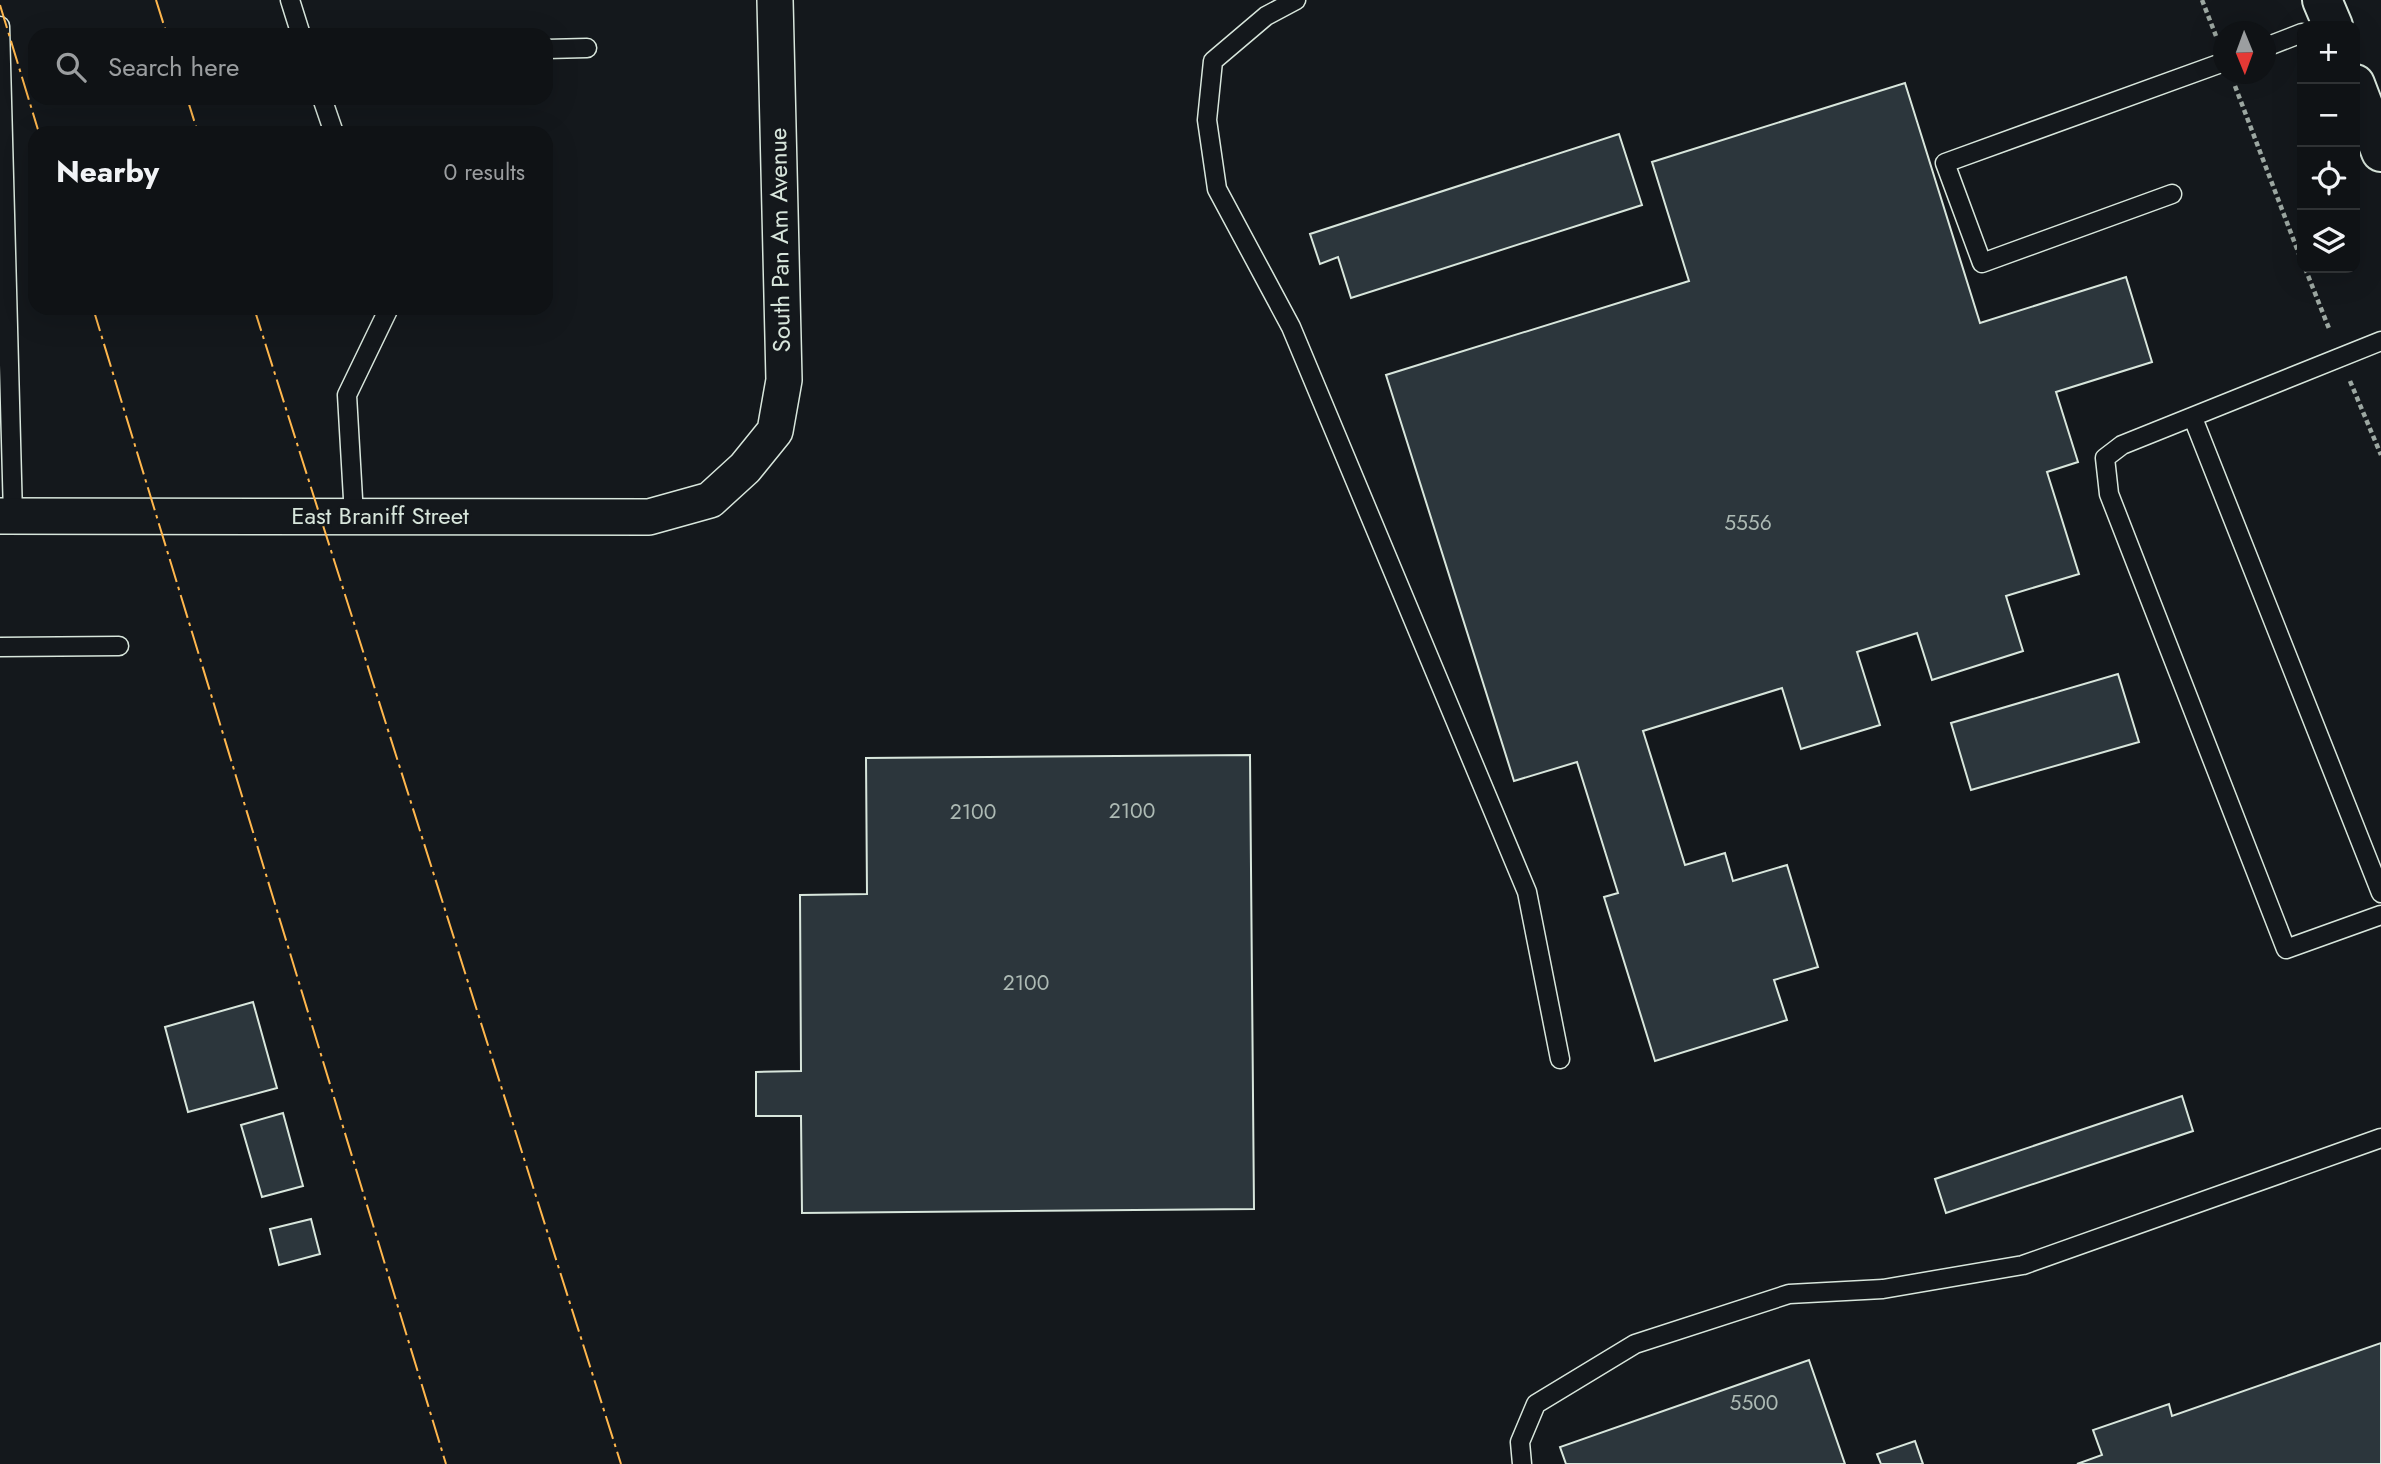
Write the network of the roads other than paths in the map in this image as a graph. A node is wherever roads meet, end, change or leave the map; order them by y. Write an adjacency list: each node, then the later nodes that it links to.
1 (290, 0): 5 (lane)
2 (775, 0): 19 (street, South Pan Am Avenue)
3 (1296, 0): 26 (lane)
4 (0, 26): 20 (lane)
5 (300, 28)
6 (2297, 33): 7 (lane)
7 (2276, 43)
8 (587, 48): 9 (lane)
9 (553, 49)
10 (2213, 57): 15 (lane)
11 (2360, 97): 14 (main road)
12 (324, 105): 13 (lane)
13 (332, 126)
14 (2381, 152)
15 (2172, 194)
16 (386, 315): 21 (lane)
17 (2381, 341): 18 (lane)
18 (2193, 418): 24 (lane); 25 (lane)
19 (745, 468): 21 (street, East Braniff Street)
20 (7, 516): 21 (street, East Braniff Street)
21 (354, 516)
22 (119, 646): 23 (lane)
23 (0, 647)
24 (2381, 893)
25 (2381, 915)
26 (1560, 1059)
27 (2381, 1138): 28 (lane)
28 (1522, 1464)

